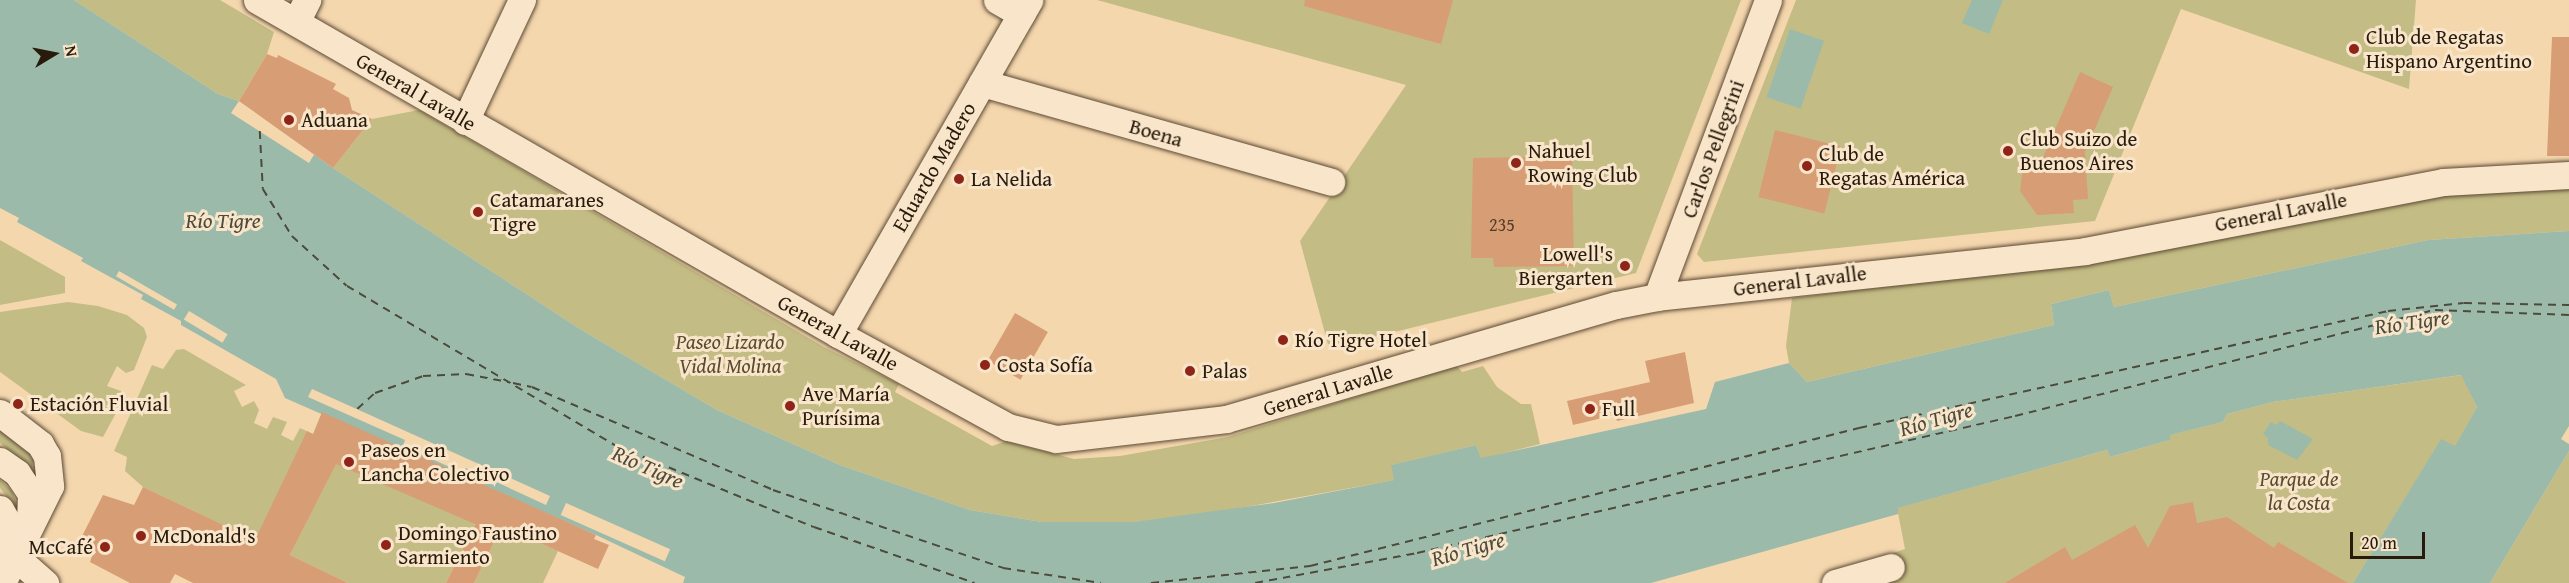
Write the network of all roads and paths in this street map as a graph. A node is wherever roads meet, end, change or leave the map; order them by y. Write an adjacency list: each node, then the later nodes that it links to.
1 (257, 0): 6 (street, General Lavalle)
2 (522, 0): 8 (street)
3 (997, 0): 5 (street)
4 (1768, 0): 11 (street, Carlos Pellegrini)
5 (1025, 7): 7 (street, Eduardo Madero)
6 (301, 11): 8 (street, General Lavalle)
7 (982, 83): 10 (street, Boena); 12 (street, Eduardo Madero)
8 (465, 121): 12 (street, General Lavalle)
9 (2569, 175): 11 (street, General Lavalle)
10 (1331, 182)
11 (1657, 297): 12 (street, General Lavalle)
12 (838, 334)
13 (0, 413): 16 (street)
14 (0, 461): 16 (street)
15 (0, 509): 17 (street)
16 (30, 523): 17 (street)
17 (13, 555): 19 (street); 20 (street)
18 (1891, 567): 21 (street)
19 (2, 583)
20 (45, 583)
21 (1835, 583)

